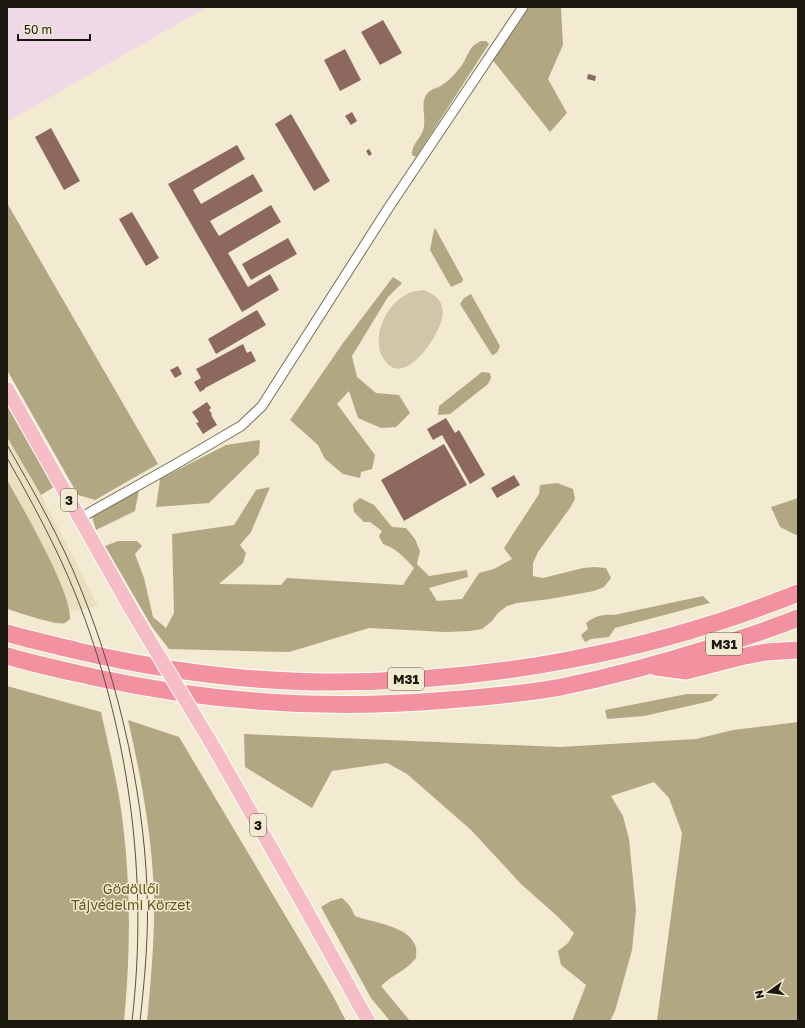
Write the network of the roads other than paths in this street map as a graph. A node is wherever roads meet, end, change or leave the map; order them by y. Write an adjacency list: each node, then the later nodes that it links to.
1 (523, 7): 3 (street)
2 (7, 389): 3 (main road, 3)
3 (80, 518): 10 (main road, 3, bridge)
4 (798, 593): 6 (highway, M31)
5 (798, 618): 9 (highway, M31)
6 (7, 633)
7 (798, 650): 9 (highway)
8 (7, 656): 9 (highway, M31)
9 (650, 667)
10 (368, 1021)

